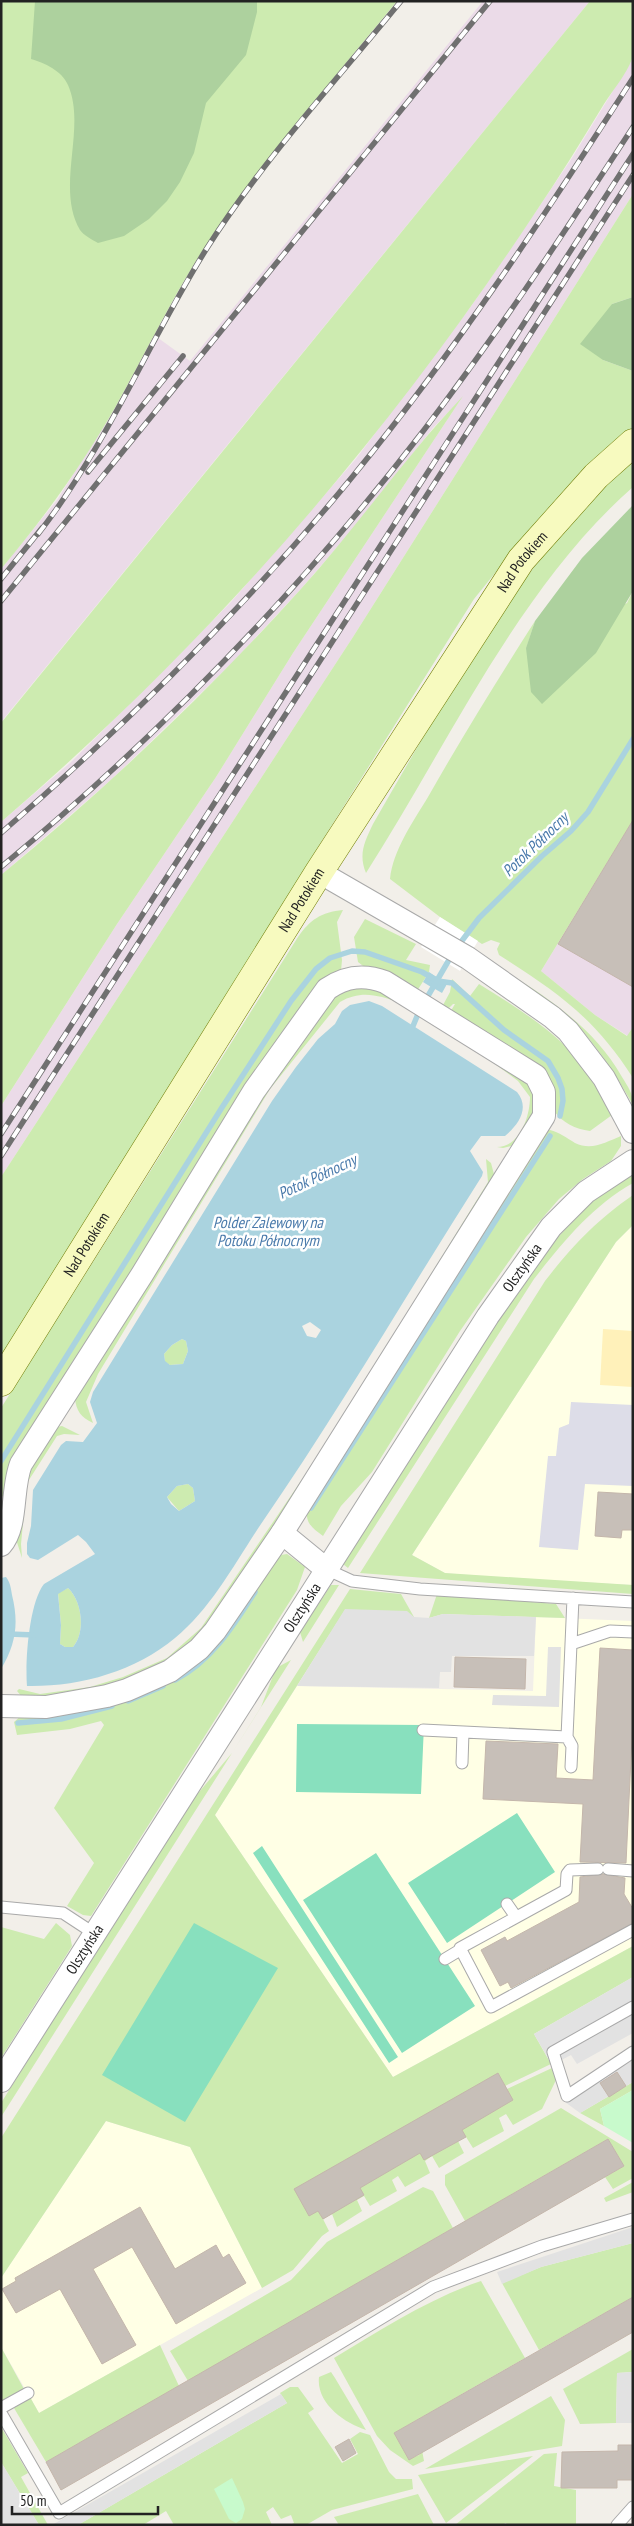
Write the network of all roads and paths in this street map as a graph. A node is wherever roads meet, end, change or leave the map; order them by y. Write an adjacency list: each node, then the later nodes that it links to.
1 (633, 442): 2 (main road, Nad Potokiem)
2 (319, 872): 3 (street); 5 (main road, Nad Potokiem)
3 (633, 1132)
4 (633, 1161): 8 (street, Olsztyńska)
5 (1, 1382)
6 (282, 1533): 7 (street); 8 (street); 13 (street)
7 (1, 1545)
8 (326, 1569): 9 (lane); 24 (street, Olsztyńska)
9 (573, 1598): 10 (lane); 12 (lane)
10 (633, 1602)
11 (633, 1632): 12 (lane)
12 (571, 1644): 16 (lane)
13 (1, 1706)
14 (423, 1730): 15 (lane)
15 (463, 1732): 16 (lane); 17 (lane)
16 (567, 1737): 18 (lane)
17 (462, 1763)
18 (571, 1767)
19 (633, 1870): 22 (lane)
20 (507, 1904): 22 (lane)
21 (1, 1907): 24 (lane)
22 (516, 1917): 25 (lane)
23 (633, 1930): 25 (lane)
24 (95, 1934): 29 (street, Olsztyńska)
25 (460, 1950): 26 (lane)
26 (445, 1959)
27 (633, 2007): 28 (lane)
28 (633, 2052)
29 (1, 2081)
30 (633, 2219): 33 (lane)
31 (28, 2393): 32 (lane)
32 (1, 2408)
33 (1, 2413)
34 (633, 2507): 35 (lane)
35 (617, 2525)

